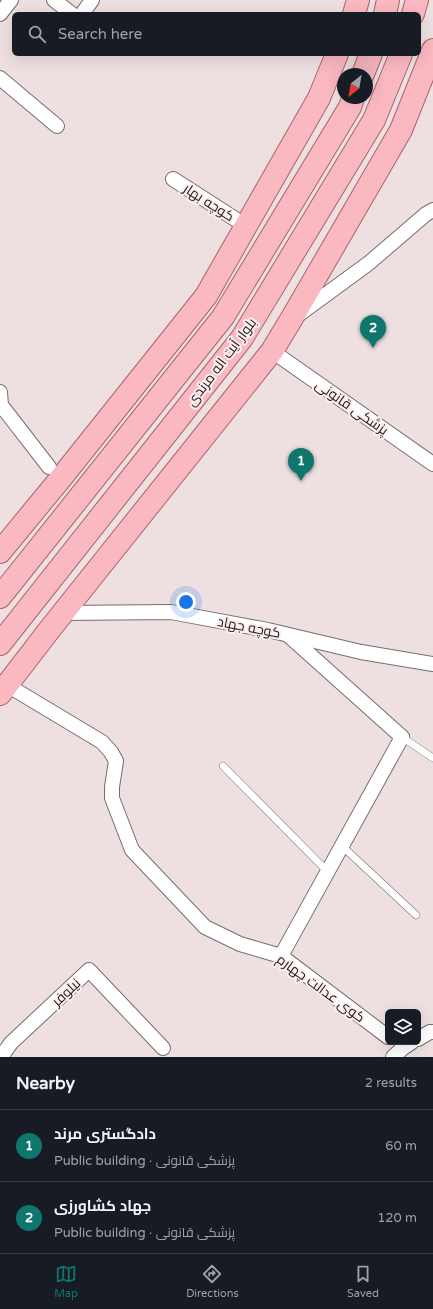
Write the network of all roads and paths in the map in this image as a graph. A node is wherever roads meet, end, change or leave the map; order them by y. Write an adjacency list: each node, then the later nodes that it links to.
1 (11, 0): 12 (street)
2 (54, 0): 7 (street)
3 (92, 0): 8 (street)
4 (358, 0): 9 (main road)
5 (388, 0): 10 (main road)
6 (417, 0): 11 (main road)
7 (69, 12)
8 (83, 12)
9 (355, 12)
10 (385, 12)
11 (414, 12)
12 (0, 14)
13 (433, 50): 24 (main road)
14 (336, 56): 23 (main road)
15 (370, 56): 17 (main road)
16 (400, 56): 33 (main road, بلوار آیت اله مرندی)
17 (365, 68)
18 (0, 78): 20 (street)
19 (351, 104): 30 (main road, بلوار آیت اله مرندی)
20 (57, 126)
21 (173, 179): 23 (street, کوچه بهار)
22 (433, 210): 24 (street)
23 (246, 226): 29 (main road)
24 (292, 318): 25 (main road)
25 (272, 351): 27 (street, پزشکی قانونی); 31 (main road)
26 (0, 392): 28 (street)
27 (433, 464)
28 (49, 467)
29 (0, 552)
30 (0, 597)
31 (63, 613): 32 (street, کوچه جهاد); 35 (main road)
32 (288, 635): 34 (street, کوچه جهاد); 36 (street)
33 (0, 644)
34 (433, 664)
35 (3, 689): 42 (street, کوی عدالت چهارم)
36 (402, 737): 37 (lane); 39 (street)
37 (433, 758)
38 (222, 766): 40 (lane)
39 (342, 846): 40 (street); 41 (lane)
40 (328, 872): 42 (street)
41 (416, 915)
42 (281, 956): 44 (street, کوی عدالت چهارم)
43 (433, 1032): 45 (street)
44 (385, 1035)
45 (421, 1037)
46 (163, 1048): 47 (street, نیلوفر)
47 (1, 1057)

